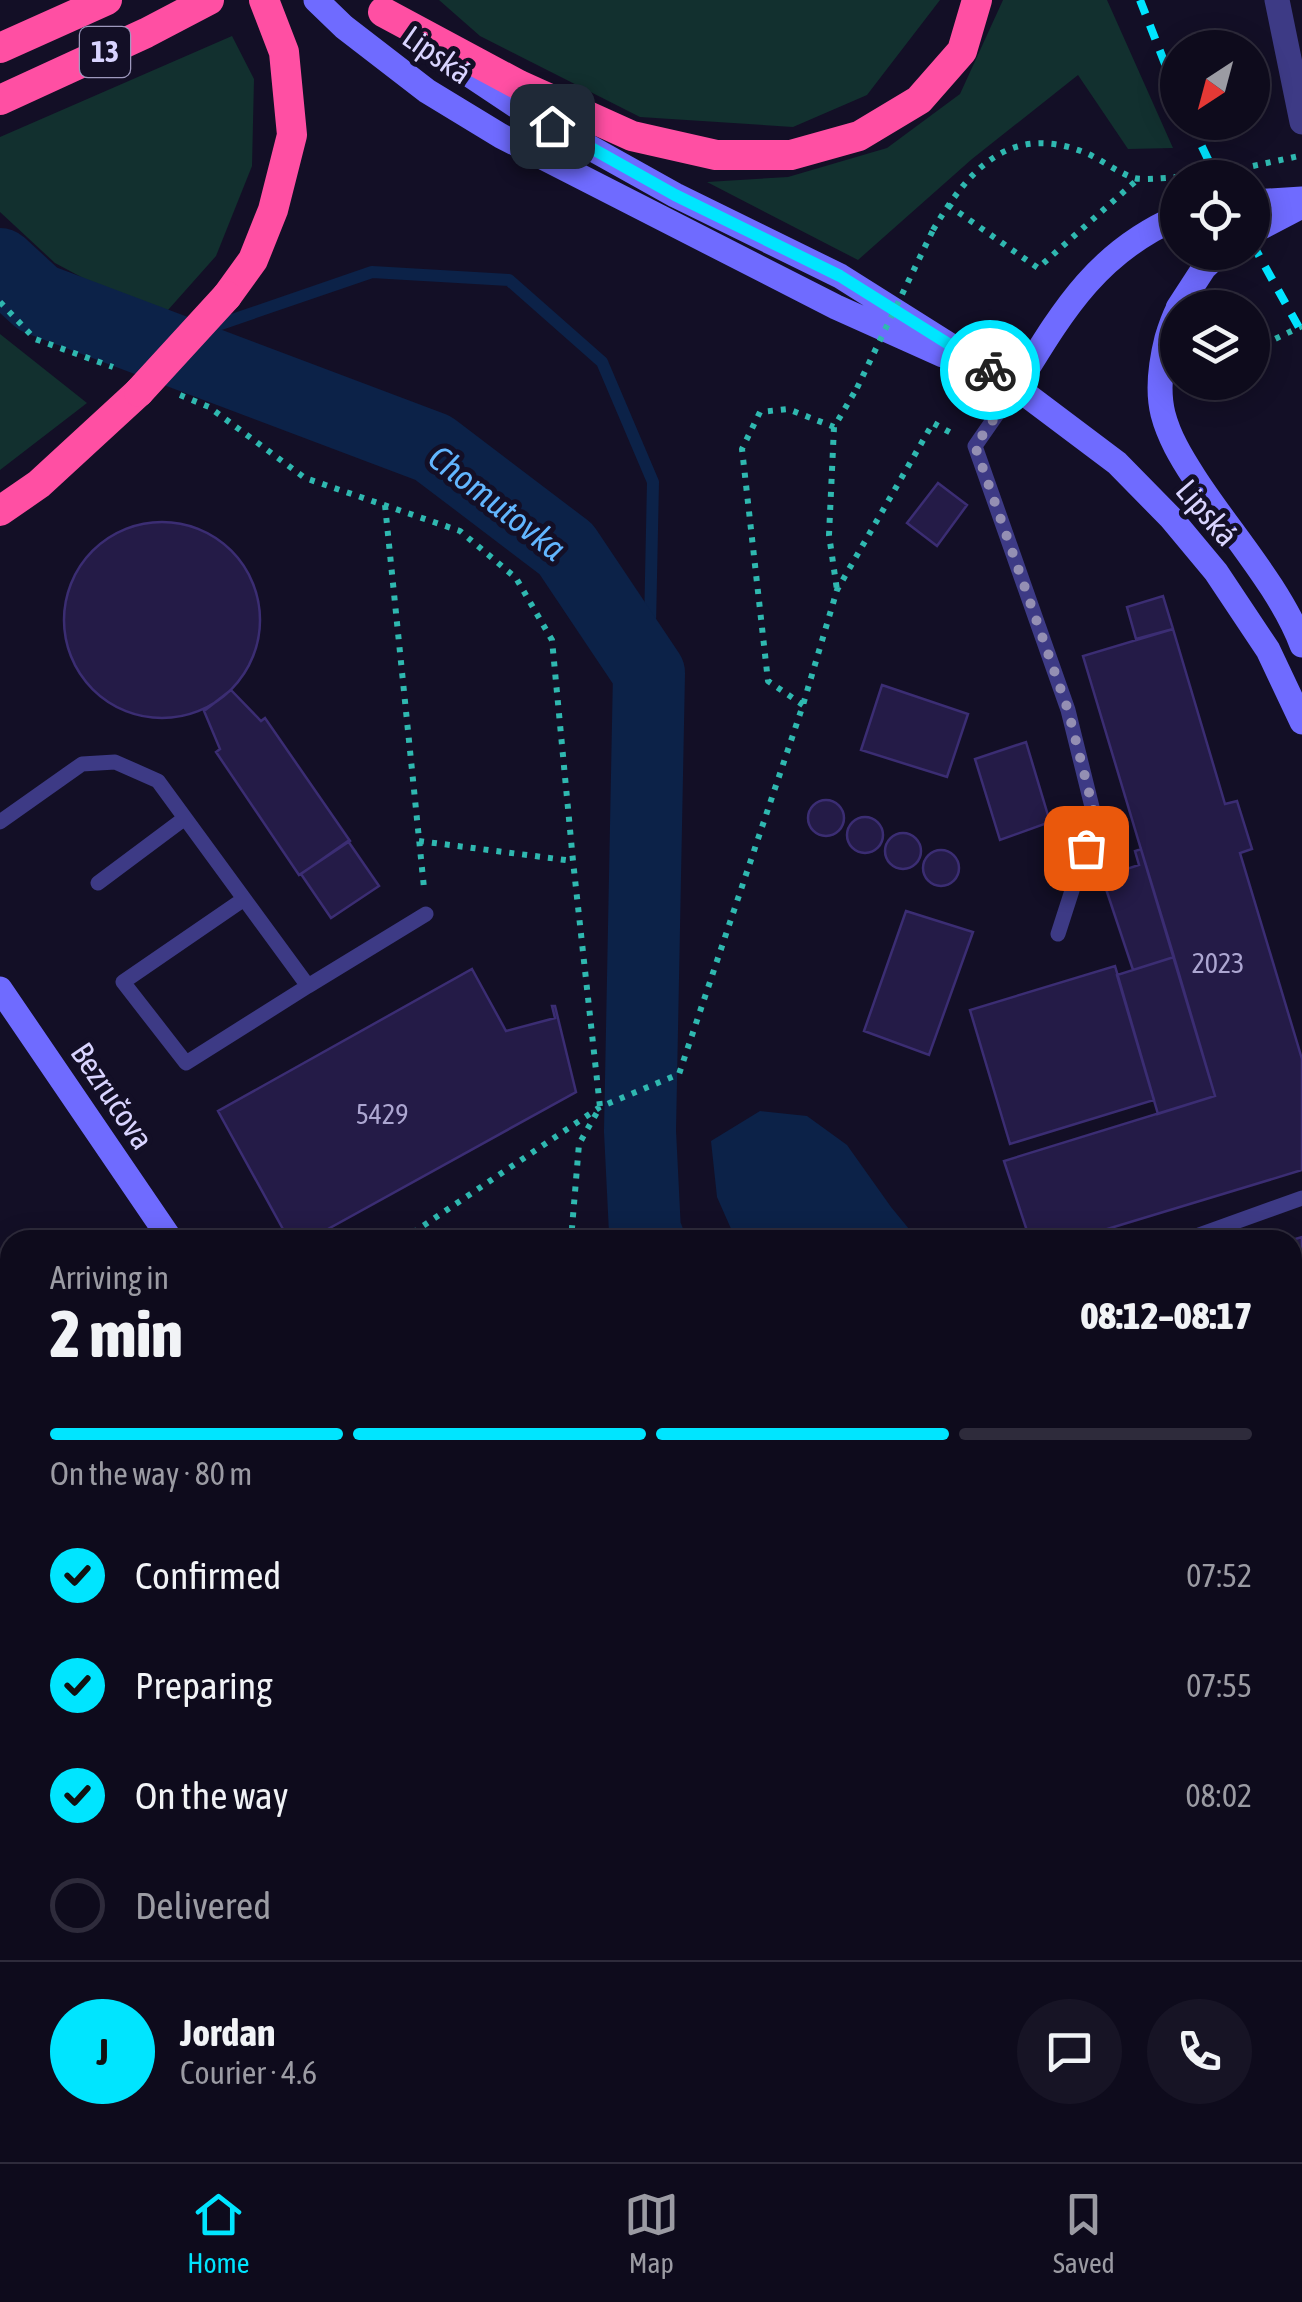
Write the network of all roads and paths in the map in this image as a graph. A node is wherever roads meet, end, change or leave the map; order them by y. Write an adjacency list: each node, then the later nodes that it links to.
1 (108, 0): 8 (highway, 13)
2 (209, 0): 9 (highway, 13)
3 (264, 0): 21 (highway, bridge)
4 (316, 0): 22 (street, Lipská)
5 (977, 0): 7 (highway)
6 (1277, 0): 10 (street)
7 (376, 6): 22 (street, Lipská)
8 (0, 48)
9 (0, 100)
10 (1302, 122)
11 (1302, 156): 12 (path)
12 (1137, 180): 15 (path); 15 (path)
13 (1270, 202): 14 (street)
14 (1302, 203): 16 (street)
15 (948, 205): 25 (path, bridge)
16 (1270, 222)
17 (1160, 226): 22 (street)
18 (0, 302): 21 (path)
19 (1302, 326): 20 (path)
20 (1270, 341)
21 (130, 381): 28 (highway)
22 (1016, 387): 26 (lane); 32 (street, Lipská)
23 (173, 392): 27 (path)
24 (1161, 400): 30 (street)
25 (834, 428): 29 (path); 31 (path)
26 (975, 446): 29 (path); 40 (lane)
27 (385, 505): 35 (path); 36 (path)
28 (0, 510)
29 (837, 590): 31 (path)
30 (1302, 645)
31 (803, 705): 43 (path)
32 (1302, 722)
33 (185, 818): 34 (lane); 37 (lane); 38 (lane)
34 (0, 822)
35 (419, 841): 36 (path); 39 (path)
36 (573, 861): 43 (path)
37 (98, 883)
38 (244, 899): 41 (lane); 41 (lane)
39 (426, 914): 41 (lane)
40 (1058, 934)
41 (308, 986)
42 (0, 990): 45 (street, Bezručova)
43 (600, 1108): 46 (path); 47 (path)
44 (1302, 1198): 48 (lane)
45 (164, 1230)
46 (417, 1230)
47 (572, 1230)
48 (1213, 1230)

